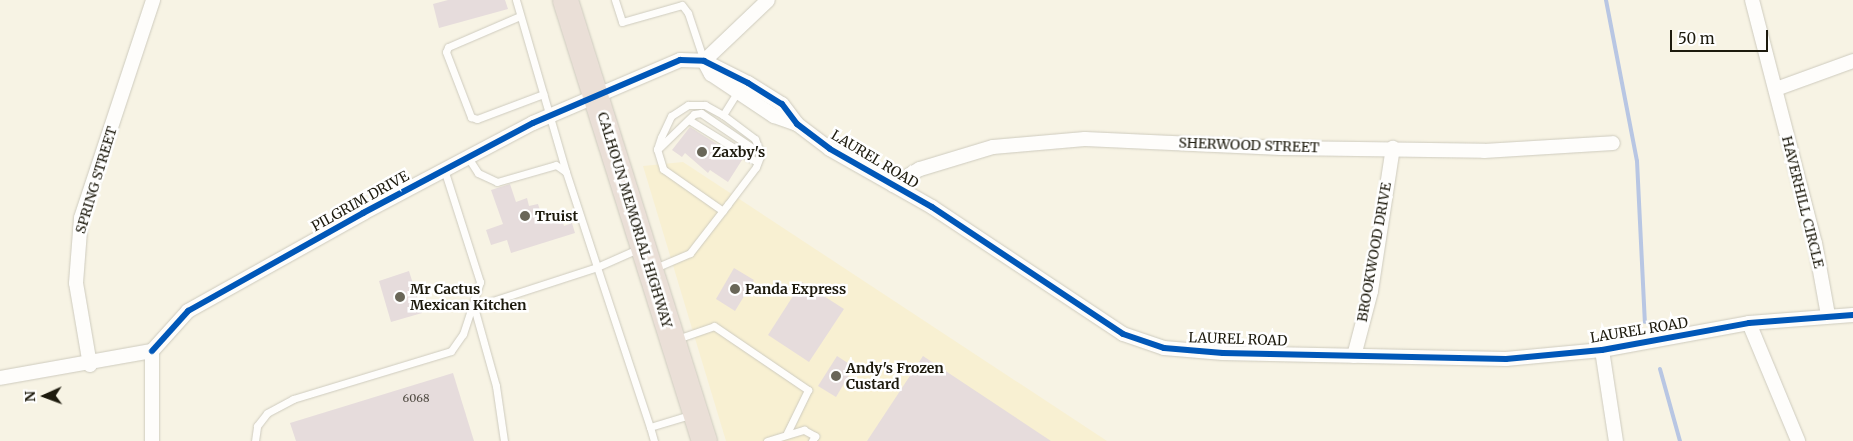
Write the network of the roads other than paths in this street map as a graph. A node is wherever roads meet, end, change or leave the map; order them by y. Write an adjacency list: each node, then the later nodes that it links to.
1 (153, 0): 40 (street, SPRING STREET)
2 (516, 0): 8 (lane)
3 (565, 0): 14 (highway, CALHOUN MEMORIAL HIGHWAY)
4 (615, 0): 7 (lane)
5 (768, 0): 9 (street)
6 (1752, 0): 11 (street, HAVERHILL CIRCLE)
7 (683, 2): 9 (lane)
8 (520, 16): 13 (lane); 13 (lane)
9 (704, 61): 12 (street, LAUREL ROAD); 14 (street, PILGRIM DRIVE); 18 (street, LAUREL ROAD)
10 (1853, 61): 11 (street)
11 (1776, 89): 33 (street, HAVERHILL CIRCLE)
12 (738, 91): 15 (lane); 18 (street, LAUREL ROAD)
13 (543, 94): 16 (lane)
14 (597, 96): 16 (street, PILGRIM DRIVE); 29 (highway, CALHOUN MEMORIAL HIGHWAY)
15 (723, 115): 21 (lane); 22 (lane)
16 (549, 116): 23 (street, PILGRIM DRIVE); 26 (lane)
17 (689, 120): 21 (lane); 22 (lane); 24 (lane)
18 (797, 124): 27 (street, LAUREL ROAD)
19 (1613, 143): 20 (street, SHERWOOD STREET)
20 (1393, 148): 27 (street, SHERWOOD STREET); 39 (street, BROOKWOOD DRIVE)
21 (658, 149): 28 (lane)
22 (760, 154): 24 (lane)
23 (468, 156): 25 (street, PILGRIM DRIVE); 26 (lane)
24 (757, 162): 28 (lane)
25 (444, 168): 32 (lane); 38 (street, PILGRIM DRIVE)
26 (566, 172): 30 (lane)
27 (893, 185): 39 (street, LAUREL ROAD)
28 (723, 211): 31 (lane)
29 (642, 246): 30 (lane); 31 (highway, CALHOUN MEMORIAL HIGHWAY)
30 (597, 267): 32 (lane); 43 (lane)
31 (650, 271): 36 (highway, CALHOUN MEMORIAL HIGHWAY)
32 (474, 307): 47 (lane); 48 (lane)
33 (1828, 314): 34 (street, LAUREL ROAD); 35 (street, LAUREL ROAD)
34 (1853, 315)
35 (1749, 323): 37 (street, LAUREL ROAD); 54 (street)
36 (672, 341): 42 (highway, CALHOUN MEMORIAL HIGHWAY); 44 (lane)
37 (1602, 350): 39 (street, LAUREL ROAD); 53 (street)
38 (152, 351): 40 (street); 46 (street)
39 (1354, 356)
40 (90, 365): 41 (street)
41 (0, 378)
42 (695, 414): 43 (lane); 50 (highway, CALHOUN MEMORIAL HIGHWAY)
43 (650, 427): 49 (lane)
44 (786, 433): 45 (lane); 51 (lane)
45 (814, 438): 52 (lane)
46 (152, 441)
47 (255, 441)
48 (504, 441)
49 (654, 441)
50 (704, 441)
51 (766, 441)
52 (823, 441)
53 (1616, 441)
54 (1798, 441)

